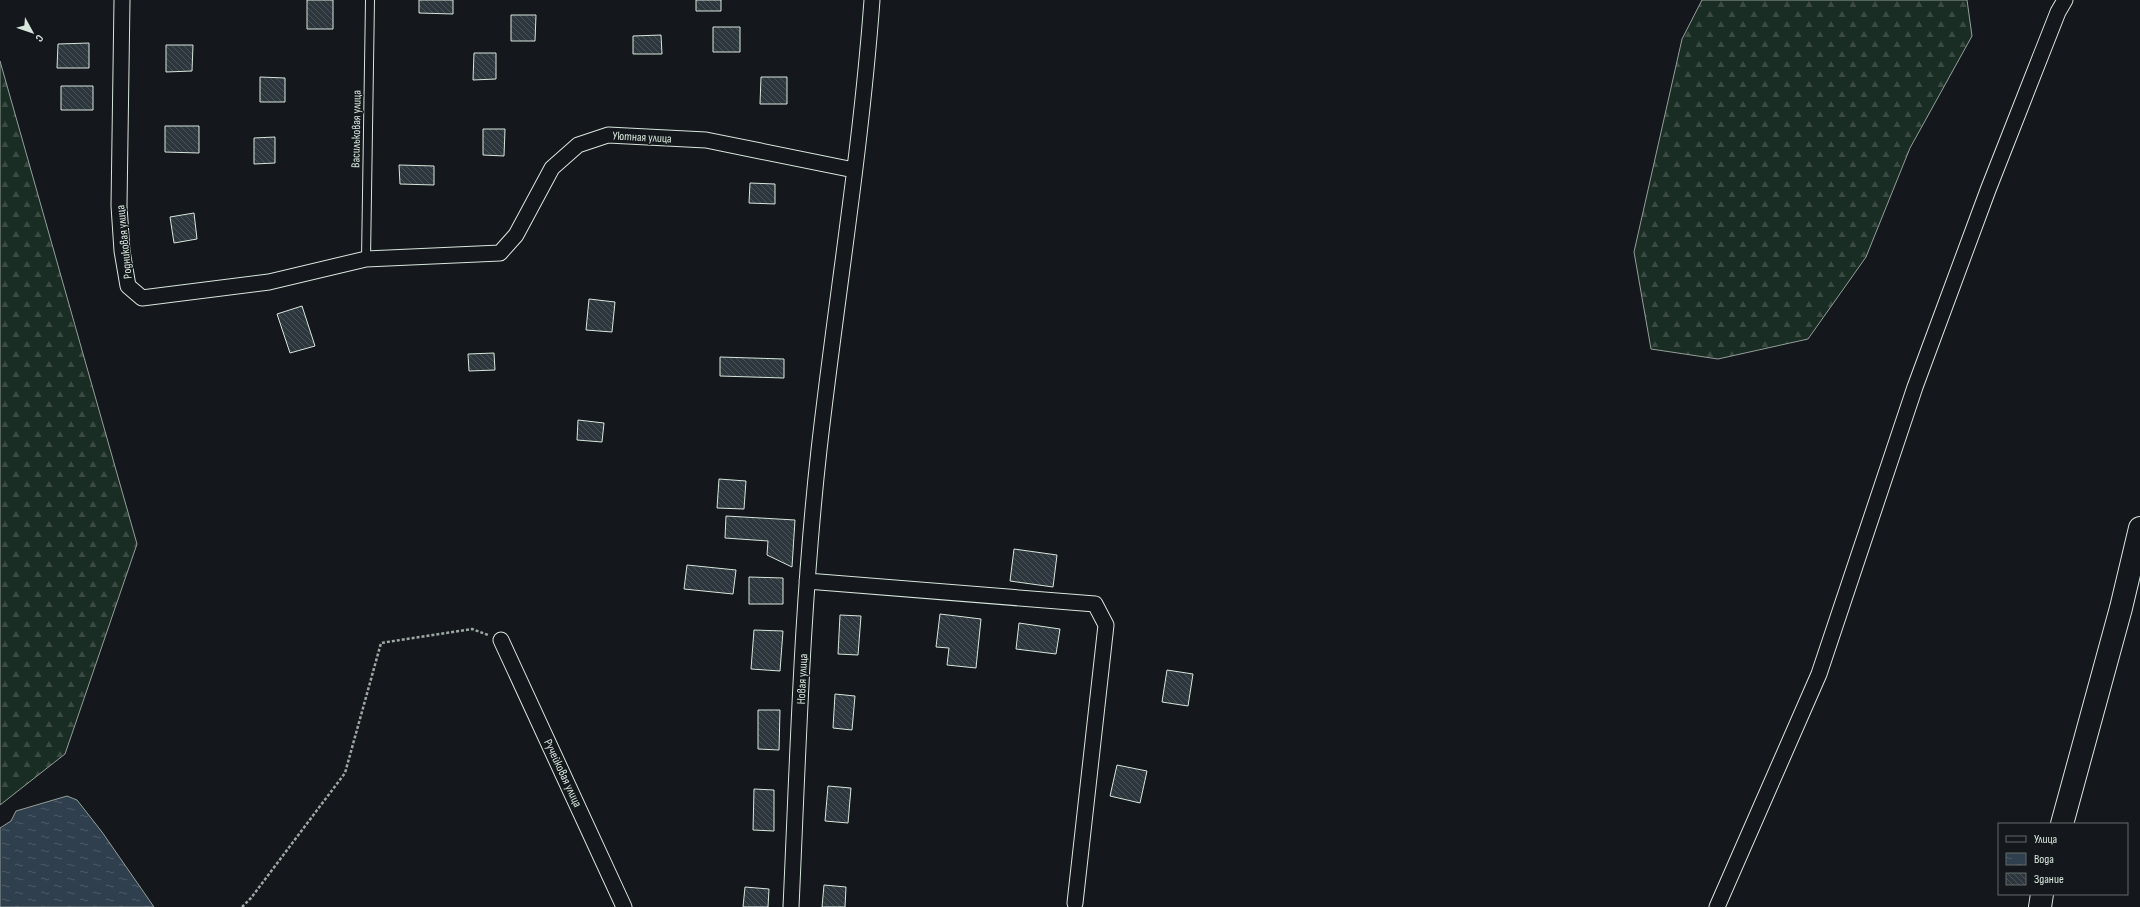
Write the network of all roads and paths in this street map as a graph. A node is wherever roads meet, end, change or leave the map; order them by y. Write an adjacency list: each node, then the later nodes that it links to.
1 (122, 0): 6 (street, Родниковая улица)
2 (370, 0): 6 (lane, Васильковая улица)
3 (872, 0): 5 (street, Новая улица)
4 (2065, 0): 16 (street)
5 (854, 170): 6 (street, Уютная улица); 8 (street, Новая улица)
6 (366, 259)
7 (2140, 528): 10 (main road)
8 (807, 581): 12 (street); 15 (street, Новая улица)
9 (501, 640): 13 (path); 14 (street, Ручейковая улица)
10 (2062, 823)
11 (2042, 895): 17 (main road)
12 (1074, 903)
13 (242, 907)
14 (624, 907)
15 (791, 907)
16 (1717, 907)
17 (2040, 907)

